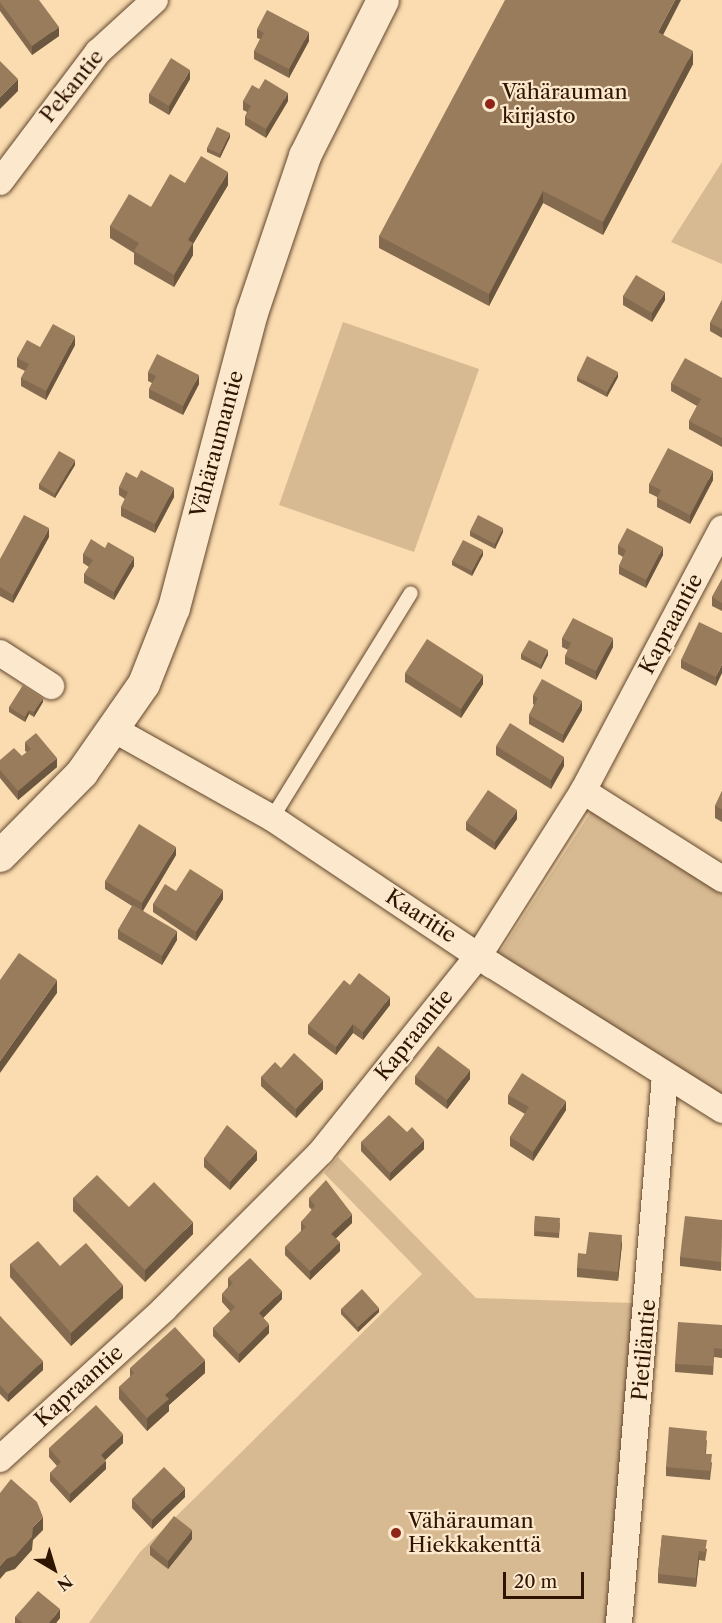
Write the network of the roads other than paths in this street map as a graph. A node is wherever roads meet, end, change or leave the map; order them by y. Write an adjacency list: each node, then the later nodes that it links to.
1 (155, 0): 3 (street, Pekantie)
2 (383, 0): 8 (street, Vähäraumantie)
3 (0, 182)
4 (722, 529): 9 (street, Kapraantie)
5 (411, 593): 10 (lane)
6 (0, 653): 7 (street)
7 (51, 686)
8 (115, 730): 10 (street, Kaaritie); 11 (street, Vähäraumantie)
9 (583, 791): 12 (street); 13 (street, Kapraantie)
10 (272, 818): 13 (street, Kaaritie)
11 (0, 856)
12 (722, 879)
13 (479, 955): 14 (street, Kaaritie); 16 (street, Kapraantie)
14 (665, 1076): 15 (street, Kaaritie); 17 (street, Pietiläntie)
15 (722, 1110)
16 (0, 1459)
17 (619, 1623)

